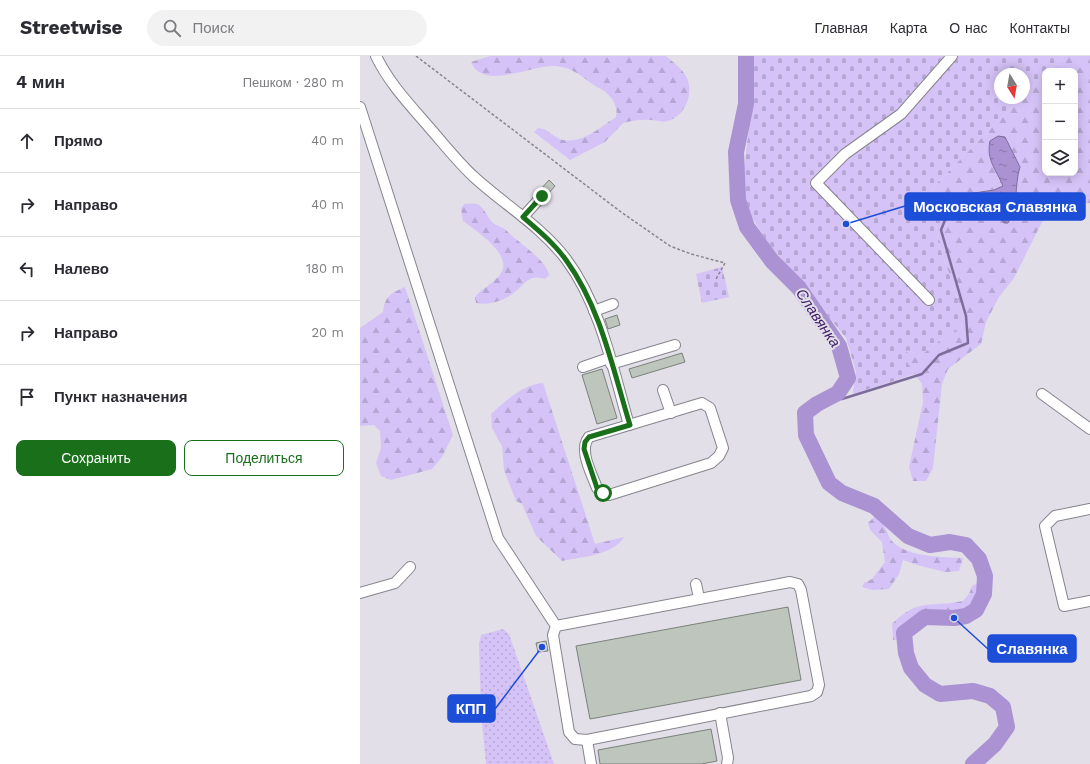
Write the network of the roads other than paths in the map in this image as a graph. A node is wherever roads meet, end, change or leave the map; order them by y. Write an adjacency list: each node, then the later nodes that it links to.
1 (376, 56): 5 (lane)
2 (952, 56): 6 (lane)
3 (360, 107): 23 (lane)
4 (542, 196): 5 (lane)
5 (523, 217): 8 (lane)
6 (929, 300)
7 (613, 304): 8 (lane)
8 (594, 311): 10 (lane)
9 (675, 345): 10 (lane)
10 (610, 361): 11 (lane); 15 (lane)
11 (583, 366)
12 (663, 390): 14 (lane)
13 (1042, 394): 16 (lane)
14 (671, 413): 15 (lane); 15 (lane)
15 (630, 425)
16 (1090, 429)
17 (1090, 509): 22 (lane)
18 (410, 567): 20 (lane)
19 (696, 584): 21 (lane)
20 (360, 593)
21 (699, 598): 23 (lane); 24 (lane)
22 (1090, 601)
23 (556, 626): 25 (lane)
24 (720, 713): 25 (lane); 27 (lane)
25 (586, 740): 26 (lane)
26 (591, 764)
27 (727, 764)

